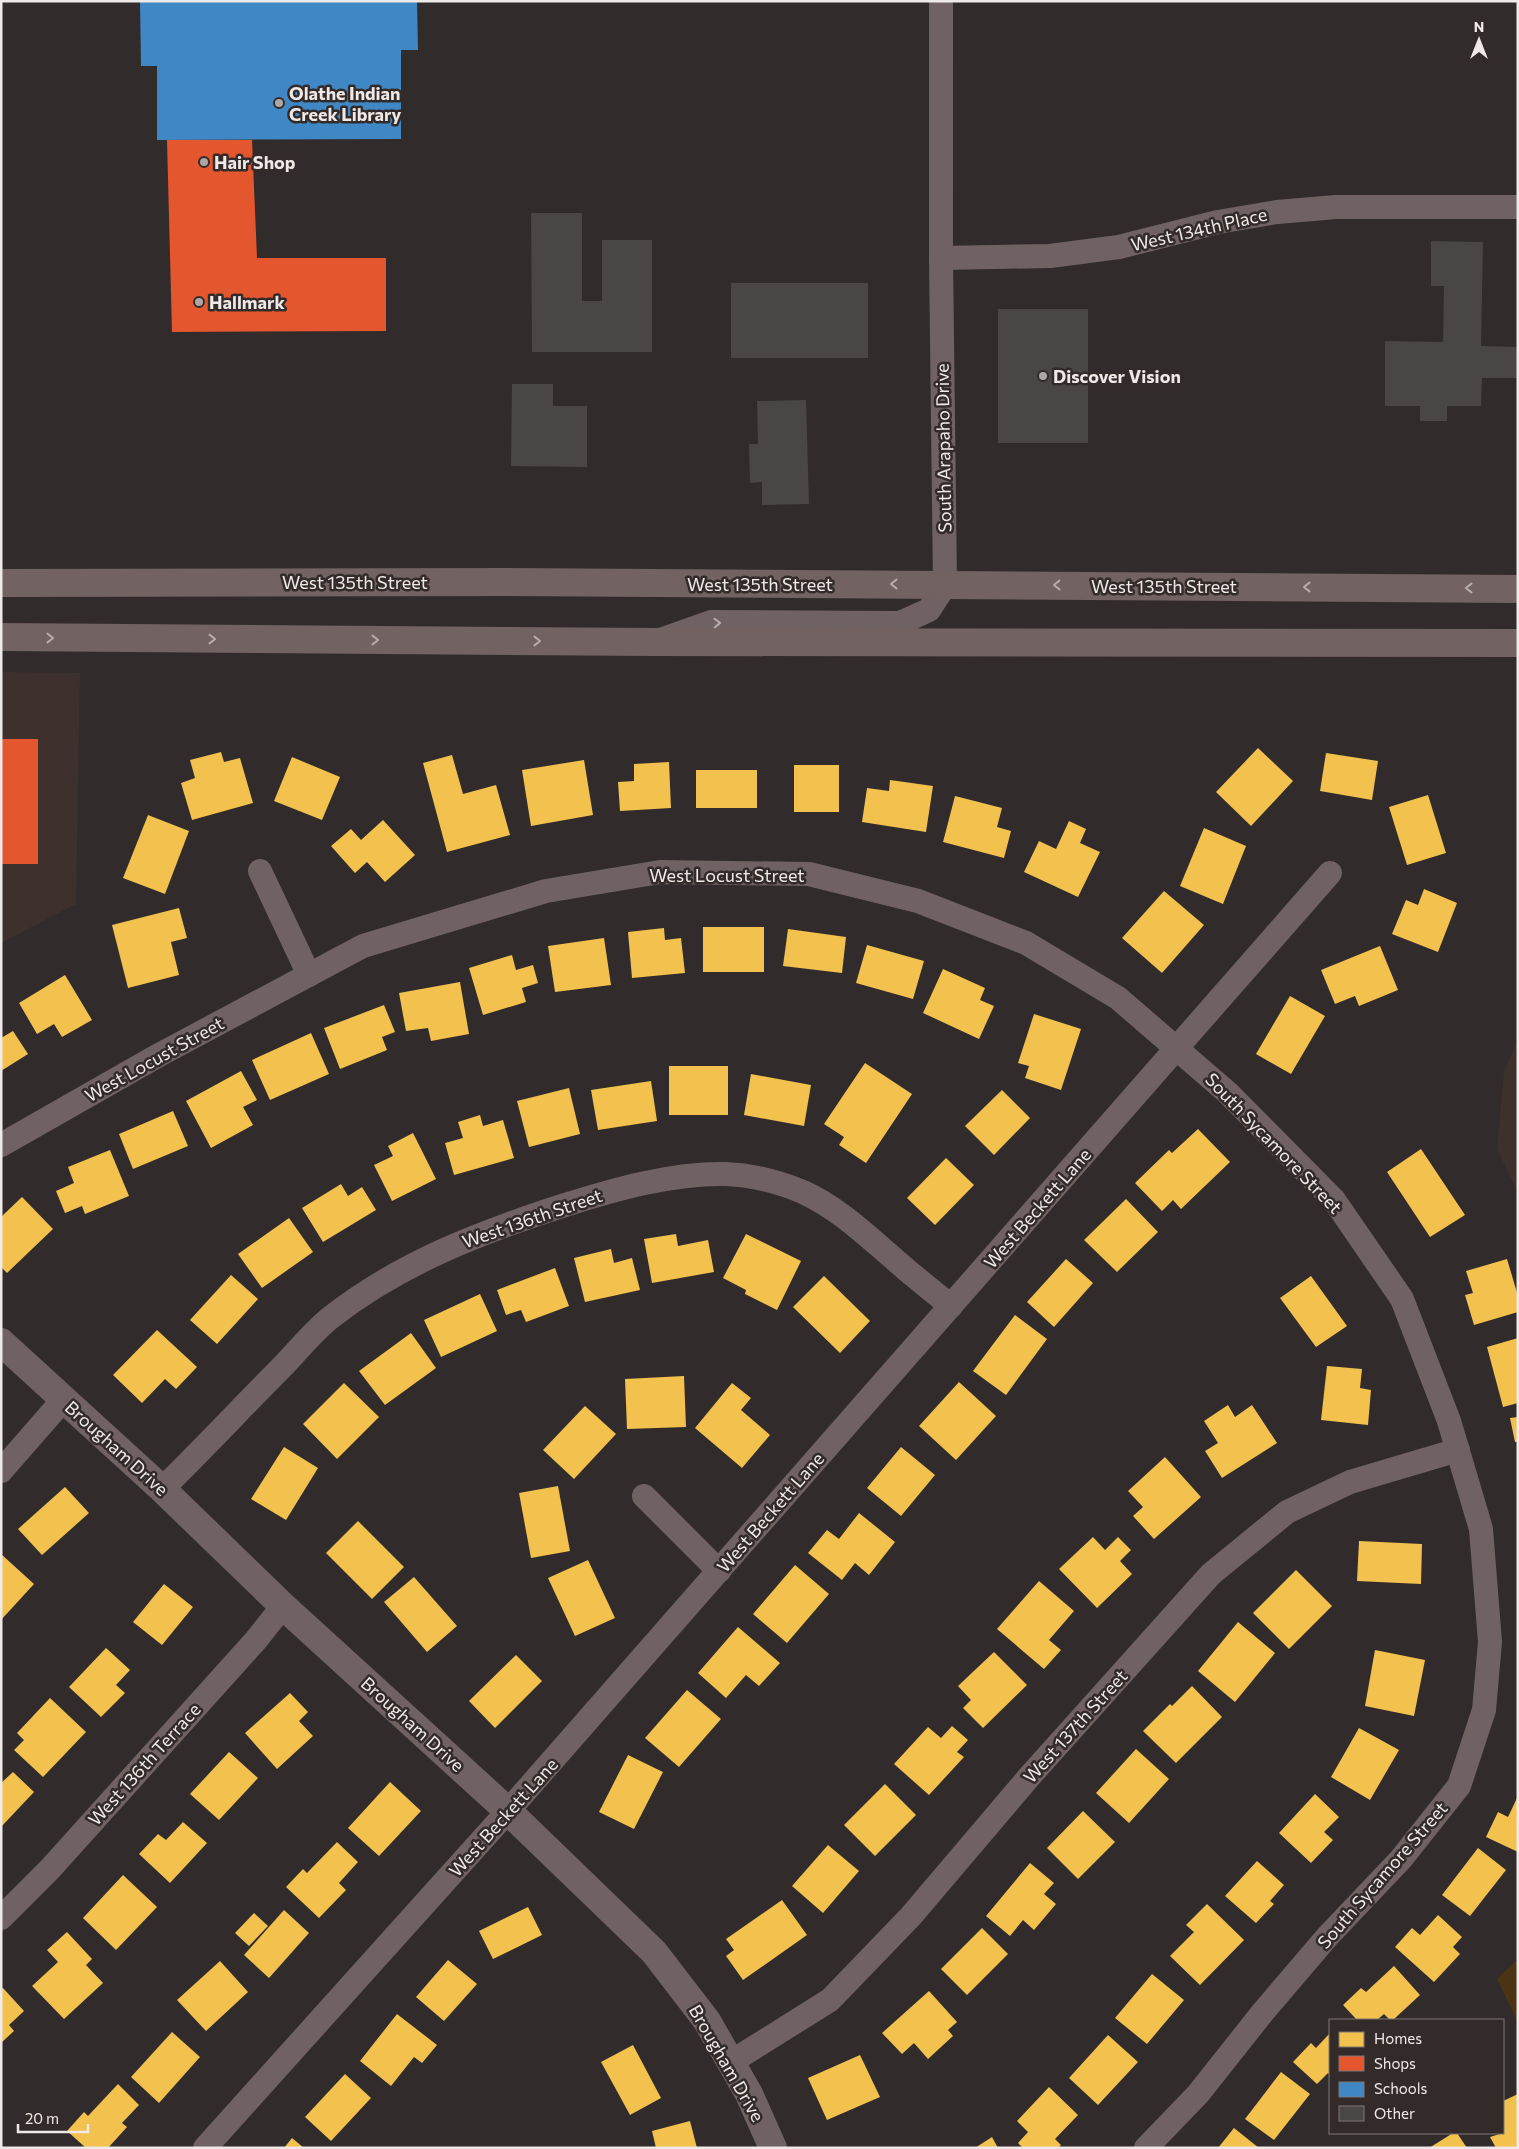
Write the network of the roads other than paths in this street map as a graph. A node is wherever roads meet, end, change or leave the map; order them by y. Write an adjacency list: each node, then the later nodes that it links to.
1 (941, 1): 3 (street, South Arapaho Drive)
2 (1518, 207): 3 (street, West 134th Place)
3 (941, 258): 5 (street, South Arapaho Drive)
4 (1, 582): 5 (main road, West 135th Street, one-way to 4)
5 (945, 585): 6 (main road, West 135th Street, one-way to 5); 8 (street, one-way to 5)
6 (1518, 589)
7 (1, 637): 8 (main road, one-way to 8)
8 (654, 642): 9 (main road)
9 (1518, 643)
10 (260, 871): 12 (street)
11 (1330, 873): 13 (street, West Beckett Lane)
12 (309, 974): 13 (street, West Locust Street); 14 (street, West Locust Street)
13 (1176, 1048): 15 (street, West Beckett Lane); 18 (street, South Sycamore Street)
14 (1, 1145)
15 (951, 1306): 20 (street, West 136th Street); 22 (street, West Beckett Lane)
16 (1, 1342): 17 (street, Brougham Drive)
17 (63, 1400): 19 (street); 20 (street, Brougham Drive)
18 (1458, 1450): 26 (street, West 137th Street); 29 (street, South Sycamore Street)
19 (1, 1471)
20 (162, 1489): 23 (street, Brougham Drive)
21 (644, 1496): 22 (street)
22 (719, 1571): 24 (street, West Beckett Lane)
23 (283, 1606): 24 (street, Brougham Drive); 25 (street, West 136th Terrace)
24 (508, 1811): 26 (street, Brougham Drive); 27 (street, West Beckett Lane)
25 (1, 1918)
26 (731, 2062): 28 (street, Brougham Drive)
27 (205, 2148)
28 (773, 2148)
29 (1146, 2148)

